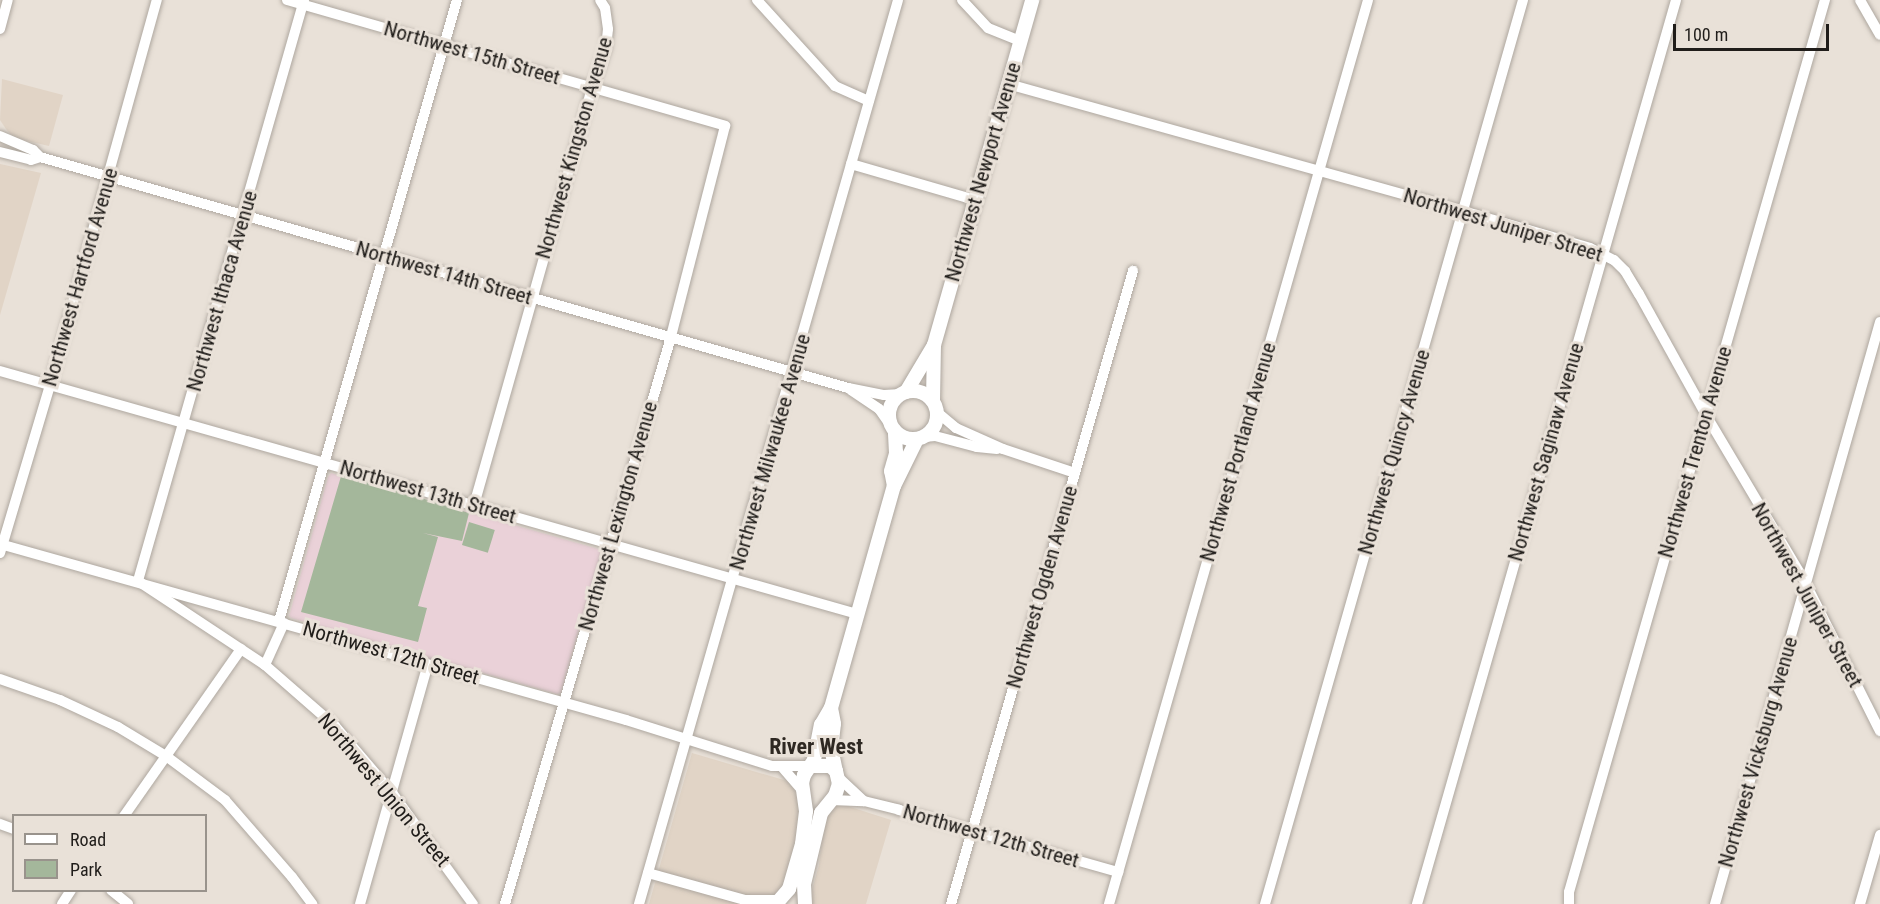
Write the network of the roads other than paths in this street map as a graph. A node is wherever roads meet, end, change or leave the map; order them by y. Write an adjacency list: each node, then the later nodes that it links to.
1 (8, 0): 16 (street)
2 (157, 0): 29 (street, Northwest Hartford Avenue)
3 (287, 0): 15 (street, Northwest 15th Street)
4 (457, 0): 19 (street)
5 (600, 0): 21 (street, Northwest Kingston Avenue)
6 (757, 0): 22 (street)
7 (898, 0): 22 (street, Northwest Milwaukee Avenue)
8 (962, 0): 18 (street)
9 (1032, 0): 18 (main road, Northwest Newport Avenue)
10 (1368, 0): 28 (street, Northwest Portland Avenue)
11 (1523, 0): 31 (street, Northwest Quincy Avenue)
12 (1676, 0): 33 (street, Northwest Saginaw Avenue)
13 (1825, 0): 46 (street, Northwest Trenton Avenue)
14 (1860, 0): 17 (street)
15 (304, 2): 19 (street, Northwest 15th Street); 32 (street, Northwest Ithaca Avenue)
16 (0, 29)
17 (1880, 35)
18 (1020, 41): 20 (main road, Northwest Newport Avenue)
19 (443, 45): 21 (street, Northwest 15th Street); 34 (street)
20 (1008, 84): 28 (street, Northwest Juniper Street); 30 (main road, Northwest Newport Avenue)
21 (592, 88): 23 (street, Northwest 15th Street); 36 (street, Northwest Kingston Avenue)
22 (869, 101): 27 (street, Northwest Milwaukee Avenue)
23 (725, 126): 38 (street, Northwest Lexington Avenue)
24 (0, 136): 26 (street, Northwest 14th Street)
25 (0, 152): 26 (street, Northwest 14th Street)
26 (40, 157): 29 (street, Northwest 14th Street)
27 (851, 164): 30 (street); 41 (street, Northwest Milwaukee Avenue)
28 (1319, 171): 31 (street, Northwest Juniper Street); 81 (street, Northwest Portland Avenue)
29 (108, 177): 32 (street, Northwest 14th Street); 42 (street, Northwest Hartford Avenue)
30 (975, 200): 39 (main road, Northwest Newport Avenue)
31 (1463, 211): 33 (street, Northwest Juniper Street); 95 (street, Northwest Quincy Avenue)
32 (244, 215): 34 (street, Northwest 14th Street); 47 (street, Northwest Ithaca Avenue)
33 (1603, 254): 46 (street, Northwest Juniper Street); 96 (street, Northwest Saginaw Avenue)
34 (384, 256): 36 (street, Northwest 14th Street); 51 (street)
35 (1133, 271): 52 (street, Northwest Ogden Avenue)
36 (533, 299): 38 (street, Northwest 14th Street); 54 (street, Northwest Kingston Avenue)
37 (1880, 322): 59 (street, Northwest Vicksburg Avenue)
38 (670, 337): 41 (street, Northwest 14th Street); 55 (street, Northwest Lexington Avenue)
39 (934, 345): 44 (main road, Northwest Newport Avenue); 45 (main road, Northwest Newport Avenue)
40 (0, 371): 42 (street, Northwest 13th Street)
41 (793, 373): 43 (street, Northwest 14th Street); 57 (street, Northwest Milwaukee Avenue)
42 (50, 385): 47 (street, Northwest 13th Street); 56 (street, Northwest Hartford Avenue)
43 (848, 388): 44 (street, Northwest 14th Street); 48 (street, Northwest 14th Street)
44 (903, 393): 45 (main road); 48 (main road)
45 (935, 407): 49 (main road); 50 (street)
46 (1706, 415): 59 (street, Northwest Juniper Street); 97 (street, Northwest Trenton Avenue)
47 (185, 423): 51 (street, Northwest 13th Street); 58 (street, Northwest Ithaca Avenue)
48 (893, 429): 49 (main road); 53 (main road)
49 (921, 438): 50 (street); 53 (main road)
50 (1003, 449): 52 (street)
51 (324, 463): 54 (street, Northwest 13th Street); 61 (street)
52 (1075, 473): 79 (street, Northwest Ogden Avenue)
53 (894, 486): 60 (main road)
54 (474, 505): 55 (street, Northwest 13th Street)
55 (610, 544): 57 (street, Northwest 13th Street); 66 (street, Northwest Lexington Avenue)
56 (1, 547): 58 (street, Northwest 12th Street)
57 (733, 579): 60 (street, Northwest 13th Street); 69 (street, Northwest Milwaukee Avenue)
58 (138, 581): 61 (street, Northwest 12th Street); 62 (street, Northwest Union Street)
59 (1805, 582): 68 (street, Northwest Juniper Street); 98 (street, Northwest Vicksburg Avenue)
60 (856, 614): 67 (main road)
61 (281, 622): 63 (street, Northwest 12th Street); 64 (street)
62 (242, 649): 64 (street, Northwest Union Street); 70 (street)
63 (428, 664): 66 (street, Northwest 12th Street); 74 (street)
64 (266, 665): 74 (street, Northwest Union Street)
65 (0, 679): 70 (street)
66 (563, 702): 69 (street, Northwest 12th Street); 91 (street, Northwest Lexington Avenue)
67 (831, 708): 71 (main road); 73 (main road)
68 (1880, 731)
69 (686, 739): 72 (street, Northwest 12th Street); 82 (street, Northwest Milwaukee Avenue)
70 (166, 756): 78 (street); 88 (street)
71 (812, 766): 72 (street, Northwest 12th Street); 73 (main road); 75 (main road)
72 (782, 767): 75 (street)
73 (838, 775): 76 (main road); 77 (street, Northwest 12th Street)
74 (393, 794): 89 (street); 90 (street, Northwest Union Street)
75 (804, 794): 84 (main road)
76 (829, 801): 77 (street, Northwest 12th Street); 86 (main road)
77 (864, 801): 79 (street, Northwest 12th Street)
78 (125, 814)
79 (973, 830): 81 (street, Northwest 12th Street); 93 (street, Northwest Ogden Avenue)
80 (1880, 836): 99 (street)
81 (1118, 872): 94 (street, Northwest Portland Avenue)
82 (648, 873): 85 (street); 92 (street, Northwest Milwaukee Avenue)
83 (112, 892): 87 (street)
84 (780, 900): 85 (street)
85 (748, 902)
86 (804, 903)
87 (128, 904)
88 (312, 904)
89 (360, 904)
90 (473, 904)
91 (505, 904)
92 (639, 904)
93 (951, 904)
94 (1109, 904)
95 (1264, 904)
96 (1417, 904)
97 (1569, 904)
98 (1715, 904)
99 (1860, 904)

